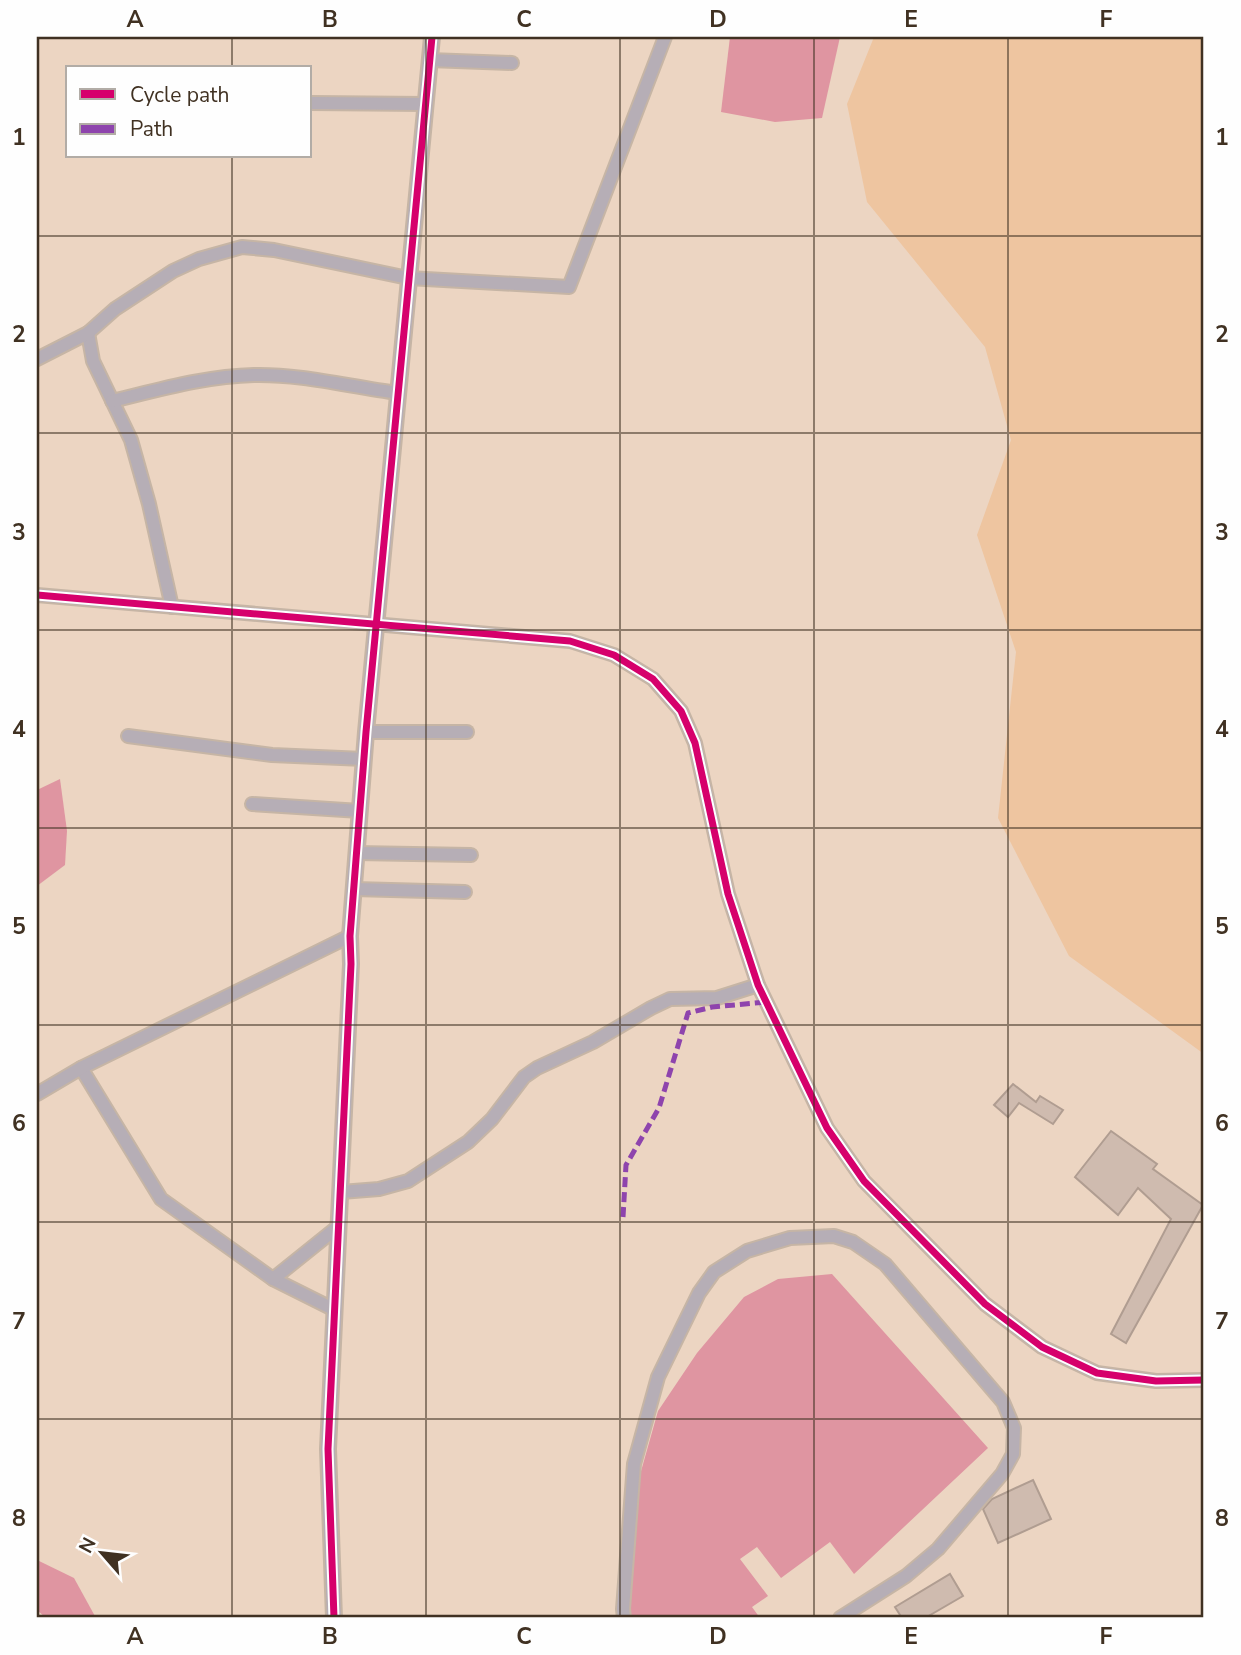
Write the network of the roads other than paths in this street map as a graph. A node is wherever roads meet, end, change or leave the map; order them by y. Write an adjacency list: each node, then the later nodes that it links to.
1 (432, 37): 3 (street)
2 (665, 37): 7 (street)
3 (429, 60): 4 (street); 6 (street)
4 (512, 63)
5 (312, 103): 6 (street)
6 (425, 103): 7 (street)
7 (408, 278): 8 (street); 10 (street)
8 (89, 333): 9 (street); 11 (street)
9 (37, 359)
10 (398, 393): 11 (street); 14 (street)
11 (112, 401): 13 (street)
12 (37, 595): 13 (street)
13 (172, 607): 14 (street)
14 (376, 623): 15 (street); 26 (street)
15 (366, 732): 16 (street); 18 (street)
16 (467, 732)
17 (128, 736): 18 (street)
18 (364, 759): 20 (street)
19 (252, 804): 20 (street)
20 (360, 811): 21 (street)
21 (356, 853): 22 (street); 23 (street)
22 (471, 855)
23 (354, 889): 24 (street); 25 (street)
24 (465, 892)
25 (350, 936): 27 (street); 29 (street)
26 (758, 985): 29 (street); 33 (street)
27 (80, 1068): 28 (street); 31 (street)
28 (37, 1094)
29 (341, 1192): 30 (street)
30 (339, 1226): 31 (street); 32 (street)
31 (273, 1279): 32 (street)
32 (335, 1310): 34 (street)
33 (1204, 1380)
34 (334, 1618)
35 (624, 1618): 36 (street)
36 (840, 1618)

